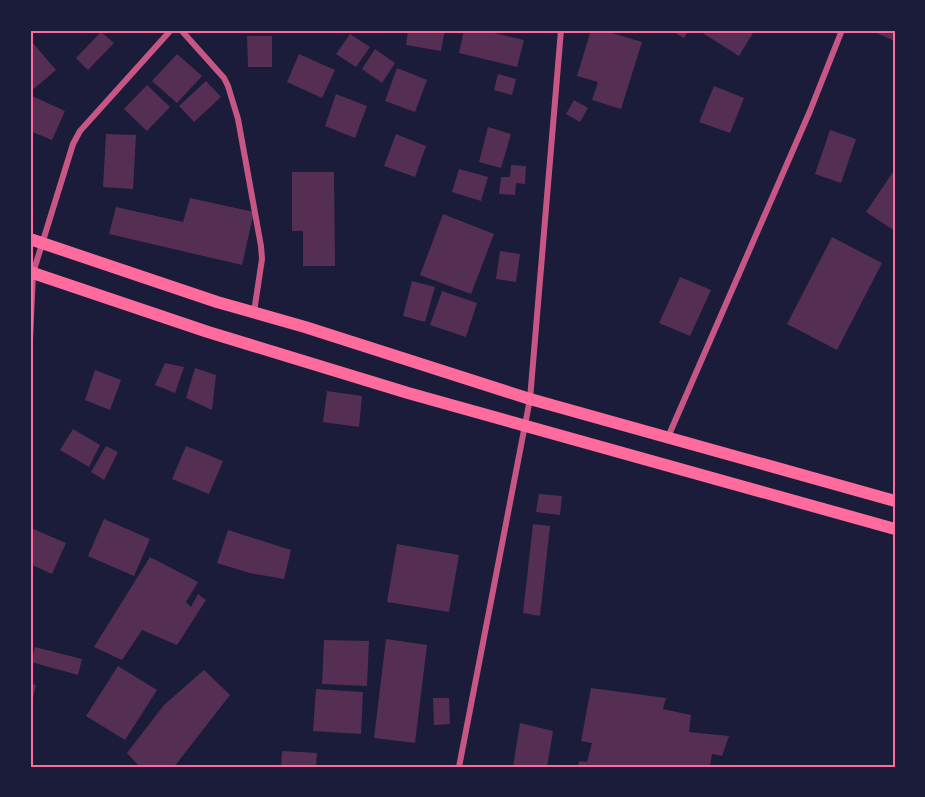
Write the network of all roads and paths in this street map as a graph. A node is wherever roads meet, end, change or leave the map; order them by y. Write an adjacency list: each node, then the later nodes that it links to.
1 (171, 30): 5 (street)
2 (181, 30): 7 (street)
3 (561, 30): 9 (street)
4 (842, 30): 11 (street)
5 (36, 240): 6 (street); 7 (main road)
6 (32, 273): 8 (street); 10 (main road)
7 (255, 312): 9 (main road)
8 (30, 340)
9 (530, 399): 10 (street); 11 (main road)
10 (526, 426): 13 (main road); 14 (street)
11 (668, 437): 12 (main road)
12 (895, 501)
13 (895, 529)
14 (459, 767)

